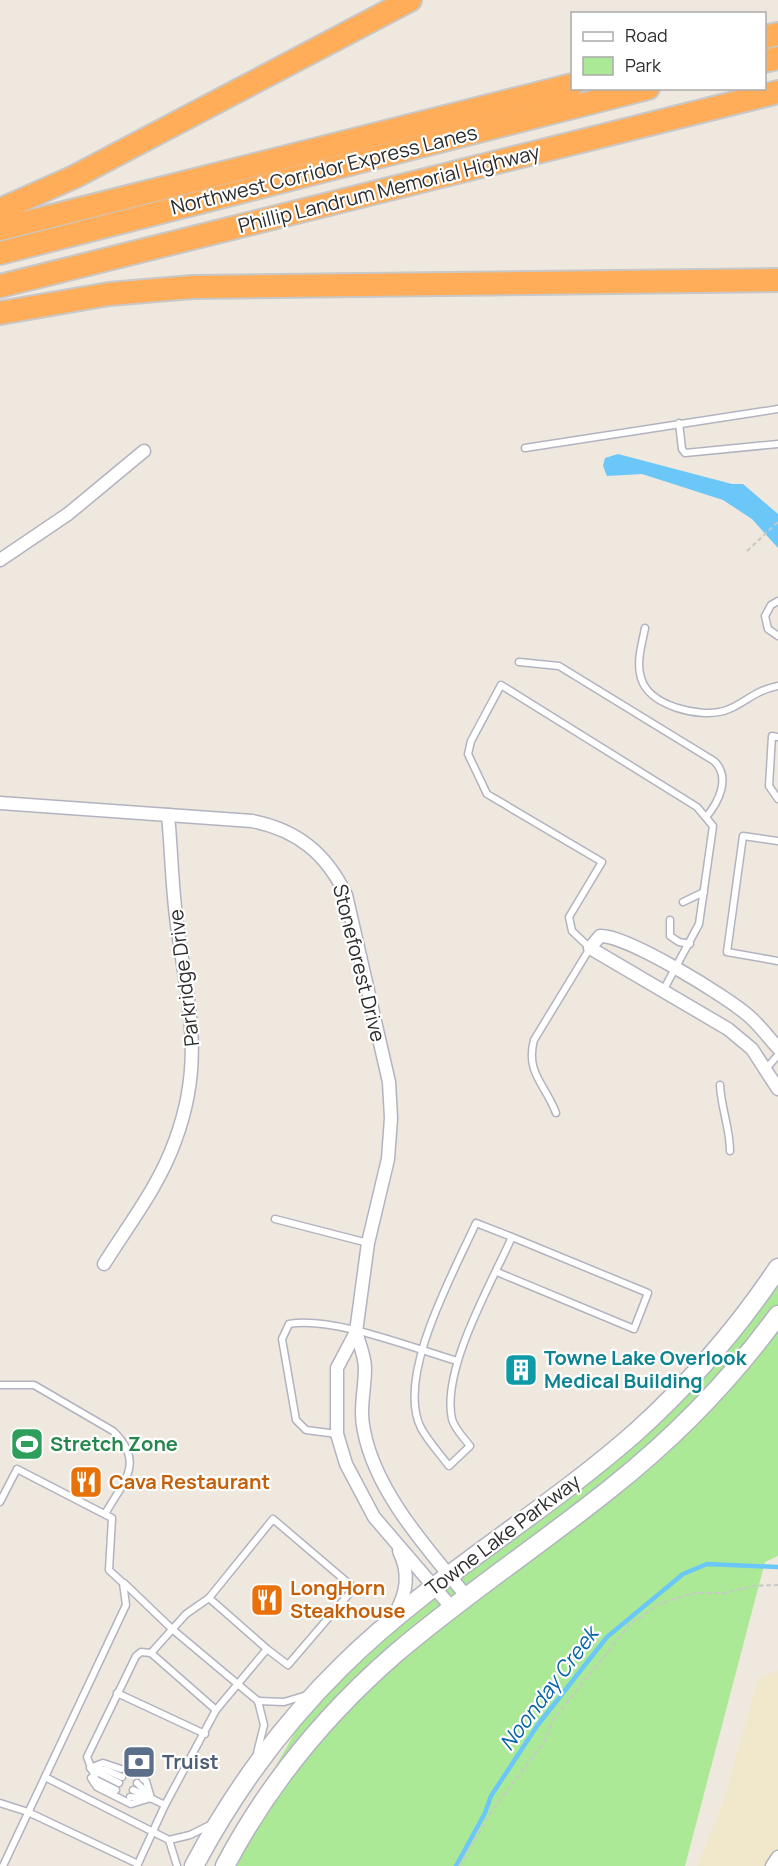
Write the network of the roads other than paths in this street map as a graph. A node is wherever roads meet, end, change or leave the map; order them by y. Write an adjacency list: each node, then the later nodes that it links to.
1 (410, 0): 5 (highway)
2 (571, 86): 6 (highway)
3 (640, 90): 7 (highway, Northwest Corridor Express Lanes)
4 (778, 92): 9 (highway, Phillip Landrum Memorial Highway)
5 (0, 210)
6 (0, 229)
7 (0, 253)
8 (778, 280): 10 (highway)
9 (0, 286)
10 (0, 313)
11 (778, 409): 12 (lane)
12 (679, 423): 13 (lane); 14 (lane)
13 (778, 444)
14 (525, 448)
15 (144, 451): 16 (street)
16 (0, 560)
17 (778, 601): 19 (lane)
18 (645, 628): 21 (lane)
19 (778, 636)
20 (519, 662): 26 (lane)
21 (778, 686)
22 (778, 737): 23 (lane)
23 (778, 799)
24 (0, 803): 25 (street, Stoneforest Drive)
25 (168, 815): 45 (street, Stoneforest Drive); 46 (street, Parkridge Drive)
26 (706, 817): 28 (lane); 32 (lane)
27 (778, 841): 33 (lane)
28 (704, 892): 29 (lane); 31 (lane)
29 (683, 902)
30 (670, 920): 31 (lane)
31 (690, 944): 34 (lane)
32 (590, 948): 34 (street); 35 (street); 41 (lane)
33 (778, 961)
34 (675, 970): 35 (lane); 36 (street)
35 (664, 989): 38 (street)
36 (778, 1048)
37 (778, 1055): 38 (lane)
38 (765, 1070): 40 (street)
39 (720, 1085): 42 (lane)
40 (778, 1089)
41 (556, 1113)
42 (730, 1151)
43 (275, 1220): 45 (lane)
44 (512, 1237): 48 (lane); 48 (lane); 51 (lane)
45 (368, 1243): 50 (street, Stoneforest Drive)
46 (104, 1264)
47 (778, 1268): 58 (main road, Towne Lake Parkway)
48 (497, 1272): 52 (lane)
49 (778, 1315): 61 (main road, Towne Lake Parkway)
50 (356, 1332): 51 (lane); 54 (street, Stoneforest Drive); 54 (lane); 58 (street, Stoneforest Drive)
51 (421, 1351): 52 (lane); 52 (lane)
52 (457, 1361)
53 (0, 1385): 56 (lane)
54 (337, 1434): 57 (street, Stoneforest Drive)
55 (0, 1502): 56 (lane)
56 (105, 1515): 59 (lane)
57 (392, 1540): 58 (street, Stoneforest Drive); 62 (street)
58 (442, 1581): 61 (street, Stoneforest Drive); 61 (street, Stoneforest Drive); 62 (main road, Towne Lake Parkway)
59 (123, 1583): 63 (lane); 75 (lane)
60 (209, 1598): 63 (lane); 64 (lane); 64 (lane)
61 (460, 1602): 92 (main road, Towne Lake Parkway)
62 (391, 1622): 67 (main road, Towne Lake Parkway)
63 (172, 1629): 65 (lane); 66 (lane)
64 (267, 1649): 66 (lane)
65 (151, 1653): 68 (lane); 70 (lane)
66 (237, 1684): 69 (lane); 70 (lane)
67 (316, 1692): 69 (lane); 74 (main road, Towne Lake Parkway)
68 (117, 1693): 71 (lane); 72 (lane)
69 (258, 1701): 74 (lane)
70 (216, 1710): 71 (lane)
71 (205, 1734): 82 (lane)
72 (90, 1768): 73 (lane); 76 (lane); 78 (lane); 80 (lane)
73 (121, 1769)
74 (251, 1772): 84 (main road, Towne Lake Parkway)
75 (45, 1777): 83 (lane); 85 (lane)
76 (121, 1780)
77 (140, 1781): 80 (lane)
78 (116, 1790)
79 (132, 1794): 80 (lane)
80 (151, 1798): 82 (lane)
81 (0, 1803): 83 (lane)
82 (165, 1805): 85 (lane)
83 (28, 1812): 88 (lane); 89 (lane)
84 (223, 1815): 86 (lane); 91 (main road, Towne Lake Parkway)
85 (152, 1832): 86 (lane); 88 (lane)
86 (169, 1840): 90 (lane)
87 (778, 1857): 93 (street)
88 (137, 1865)
89 (3, 1866)
90 (177, 1866)
91 (195, 1866)
92 (225, 1866)
93 (772, 1866)

